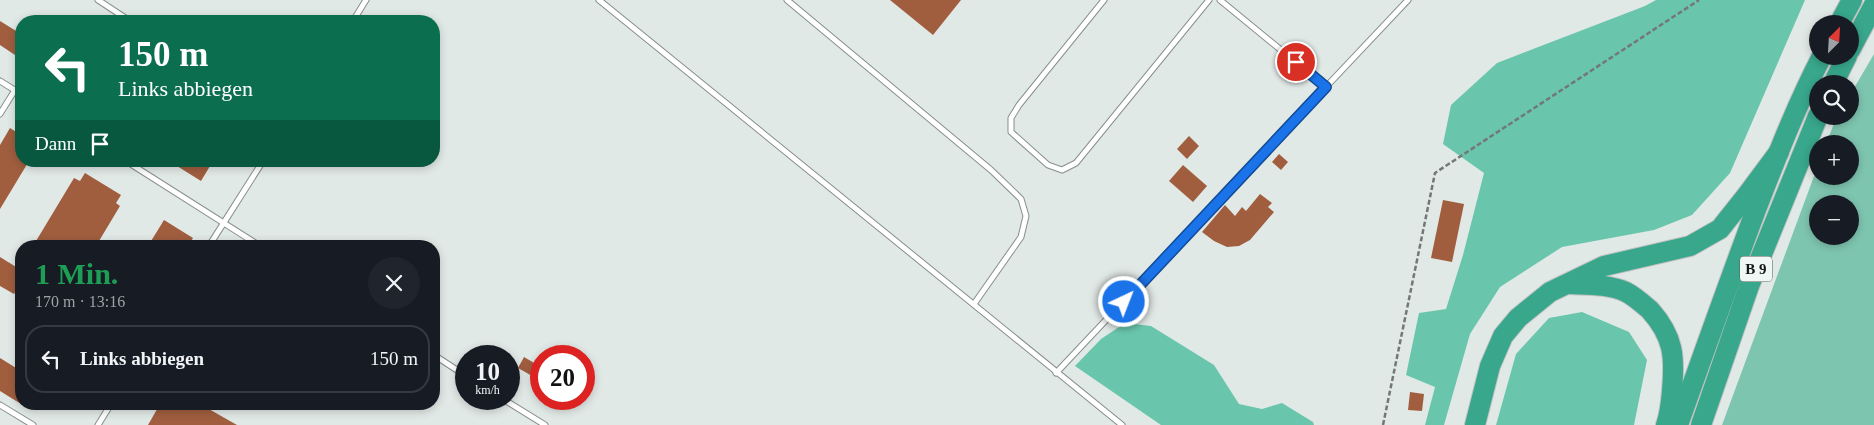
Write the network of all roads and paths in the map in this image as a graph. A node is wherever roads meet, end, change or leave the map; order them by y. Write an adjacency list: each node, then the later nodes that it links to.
1 (98, 0): 12 (lane)
2 (366, 0): 13 (lane)
3 (599, 0): 29 (lane)
4 (787, 0): 29 (lane)
5 (1104, 0): 6 (lane)
6 (1208, 0)
7 (1220, 0): 18 (lane)
8 (1408, 0): 18 (lane)
9 (1699, 0): 40 (path)
10 (1852, 0): 14 (highway)
11 (1874, 5): 15 (highway)
12 (121, 15)
13 (356, 15)
14 (1844, 15)
15 (1859, 33)
16 (1818, 65): 22 (highway, B 9)
17 (0, 81): 19 (lane)
18 (1326, 87): 32 (lane)
19 (14, 90): 20 (lane)
20 (0, 114)
21 (1814, 125): 44 (highway, B 9)
22 (1779, 152): 28 (highway); 43 (highway, B 9)
23 (135, 167): 25 (lane)
24 (259, 167): 25 (lane)
25 (223, 223): 26 (lane); 27 (lane)
26 (213, 240)
27 (250, 240)
28 (1567, 284): 41 (highway); 42 (highway)
29 (974, 304): 32 (lane)
30 (440, 359): 31 (lane)
31 (455, 369)
32 (1056, 374): 39 (lane)
33 (0, 405): 36 (lane)
34 (107, 410): 37 (lane)
35 (520, 410): 38 (lane)
36 (33, 425)
37 (98, 425)
38 (545, 425)
39 (1122, 425)
40 (1382, 425)
41 (1475, 425)
42 (1666, 425)
43 (1678, 425)
44 (1701, 425)

